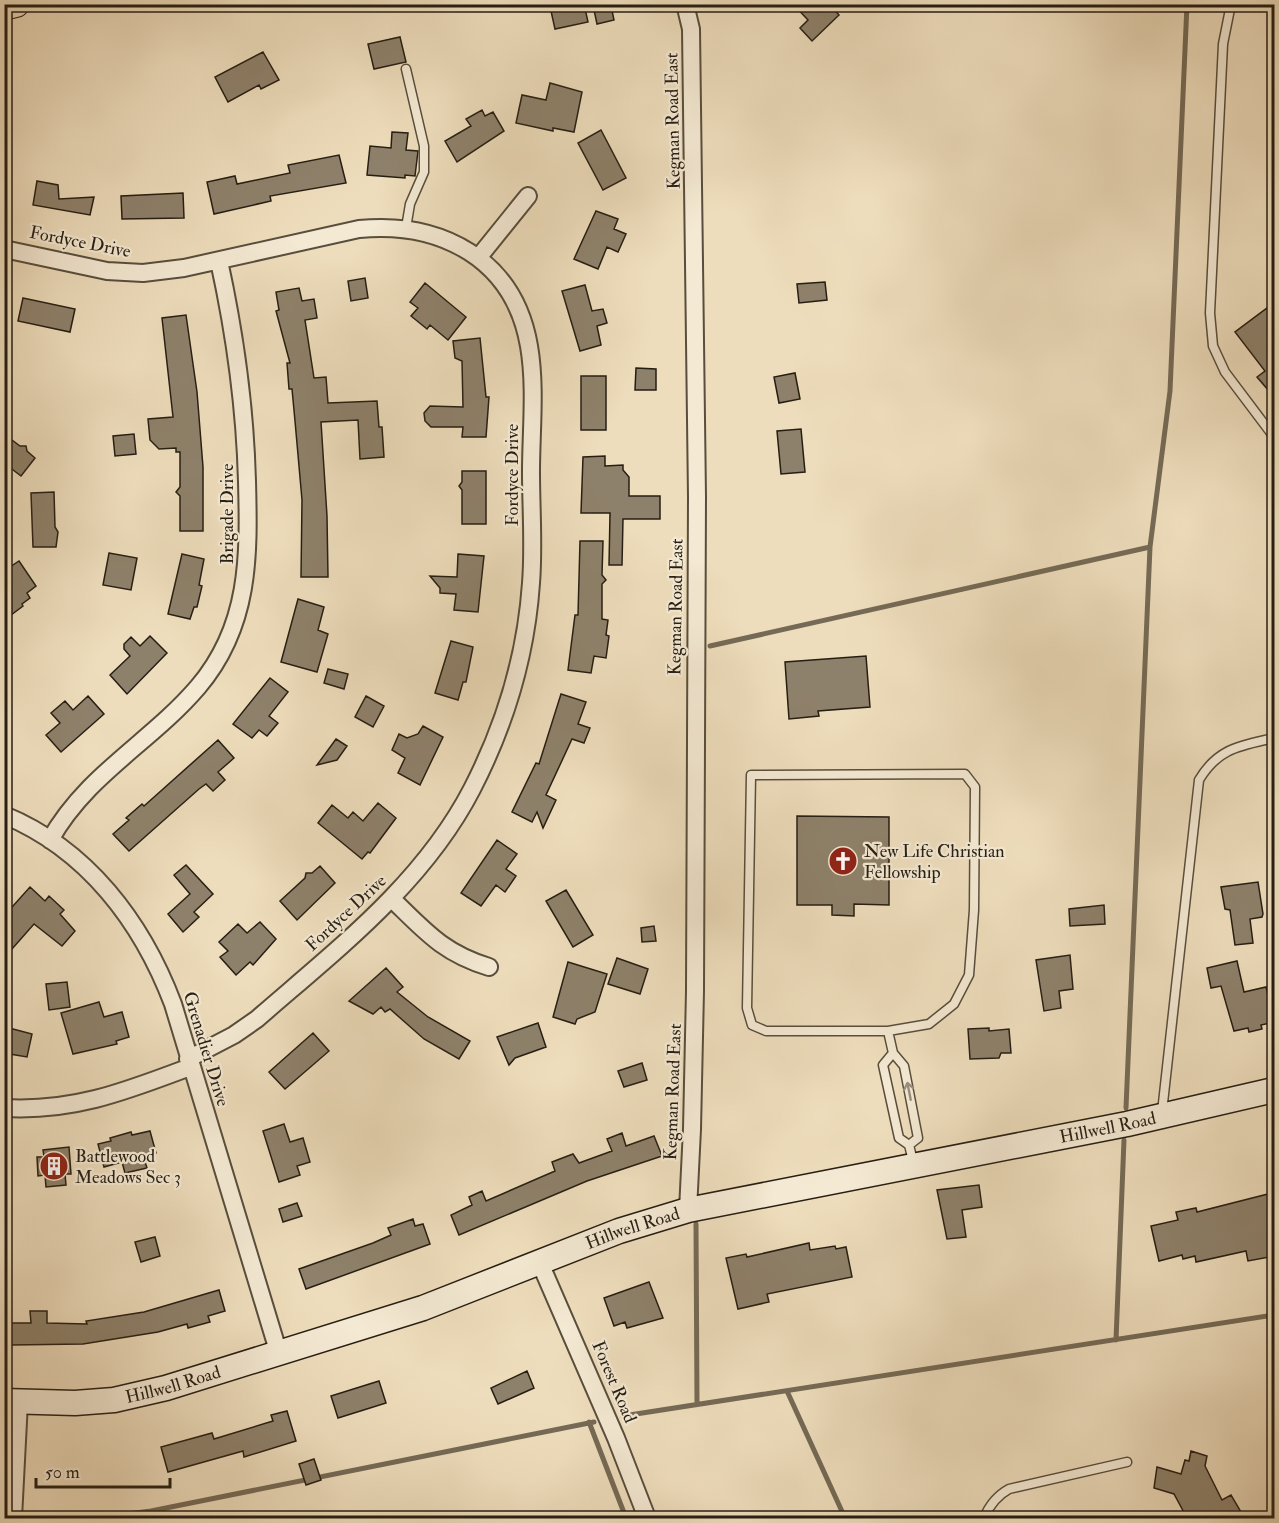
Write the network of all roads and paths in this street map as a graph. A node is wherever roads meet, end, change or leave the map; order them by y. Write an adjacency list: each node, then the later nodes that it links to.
1 (16, 4): 4 (main road)
2 (686, 4): 24 (street, Kegman Road East)
3 (1233, 4): 11 (lane)
4 (4, 7)
5 (406, 69): 7 (lane)
6 (528, 196): 9 (street)
7 (406, 228): 9 (street, Fordyce Drive); 10 (street, Fordyce Drive)
8 (4, 249): 10 (street, Fordyce Drive)
9 (478, 258): 15 (street, Fordyce Drive)
10 (219, 261): 14 (street, Brigade Drive)
11 (1275, 437)
12 (1275, 738): 22 (lane)
13 (4, 815): 14 (street, Grenadier Drive)
14 (50, 840): 19 (street, Grenadier Drive)
15 (392, 899): 16 (street); 19 (street, Fordyce Drive)
16 (489, 967)
17 (888, 1031): 17 (lane); 18 (lane)
18 (893, 1053): 23 (lane, one-way to 18); 23 (lane)
19 (189, 1063): 21 (street, Fordyce Drive); 26 (street, Grenadier Drive)
20 (1275, 1090): 22 (street, Hillwell Road)
21 (4, 1108)
22 (1162, 1116): 23 (street, Hillwell Road)
23 (912, 1155): 24 (street, Hillwell Road)
24 (688, 1210): 25 (street, Hillwell Road)
25 (540, 1263): 26 (street, Hillwell Road); 30 (street, Forest Road)
26 (279, 1354): 27 (street, Hillwell Road)
27 (12, 1401): 29 (street)
28 (1127, 1462): 31 (lane)
29 (13, 1518)
30 (646, 1518)
31 (984, 1518)

